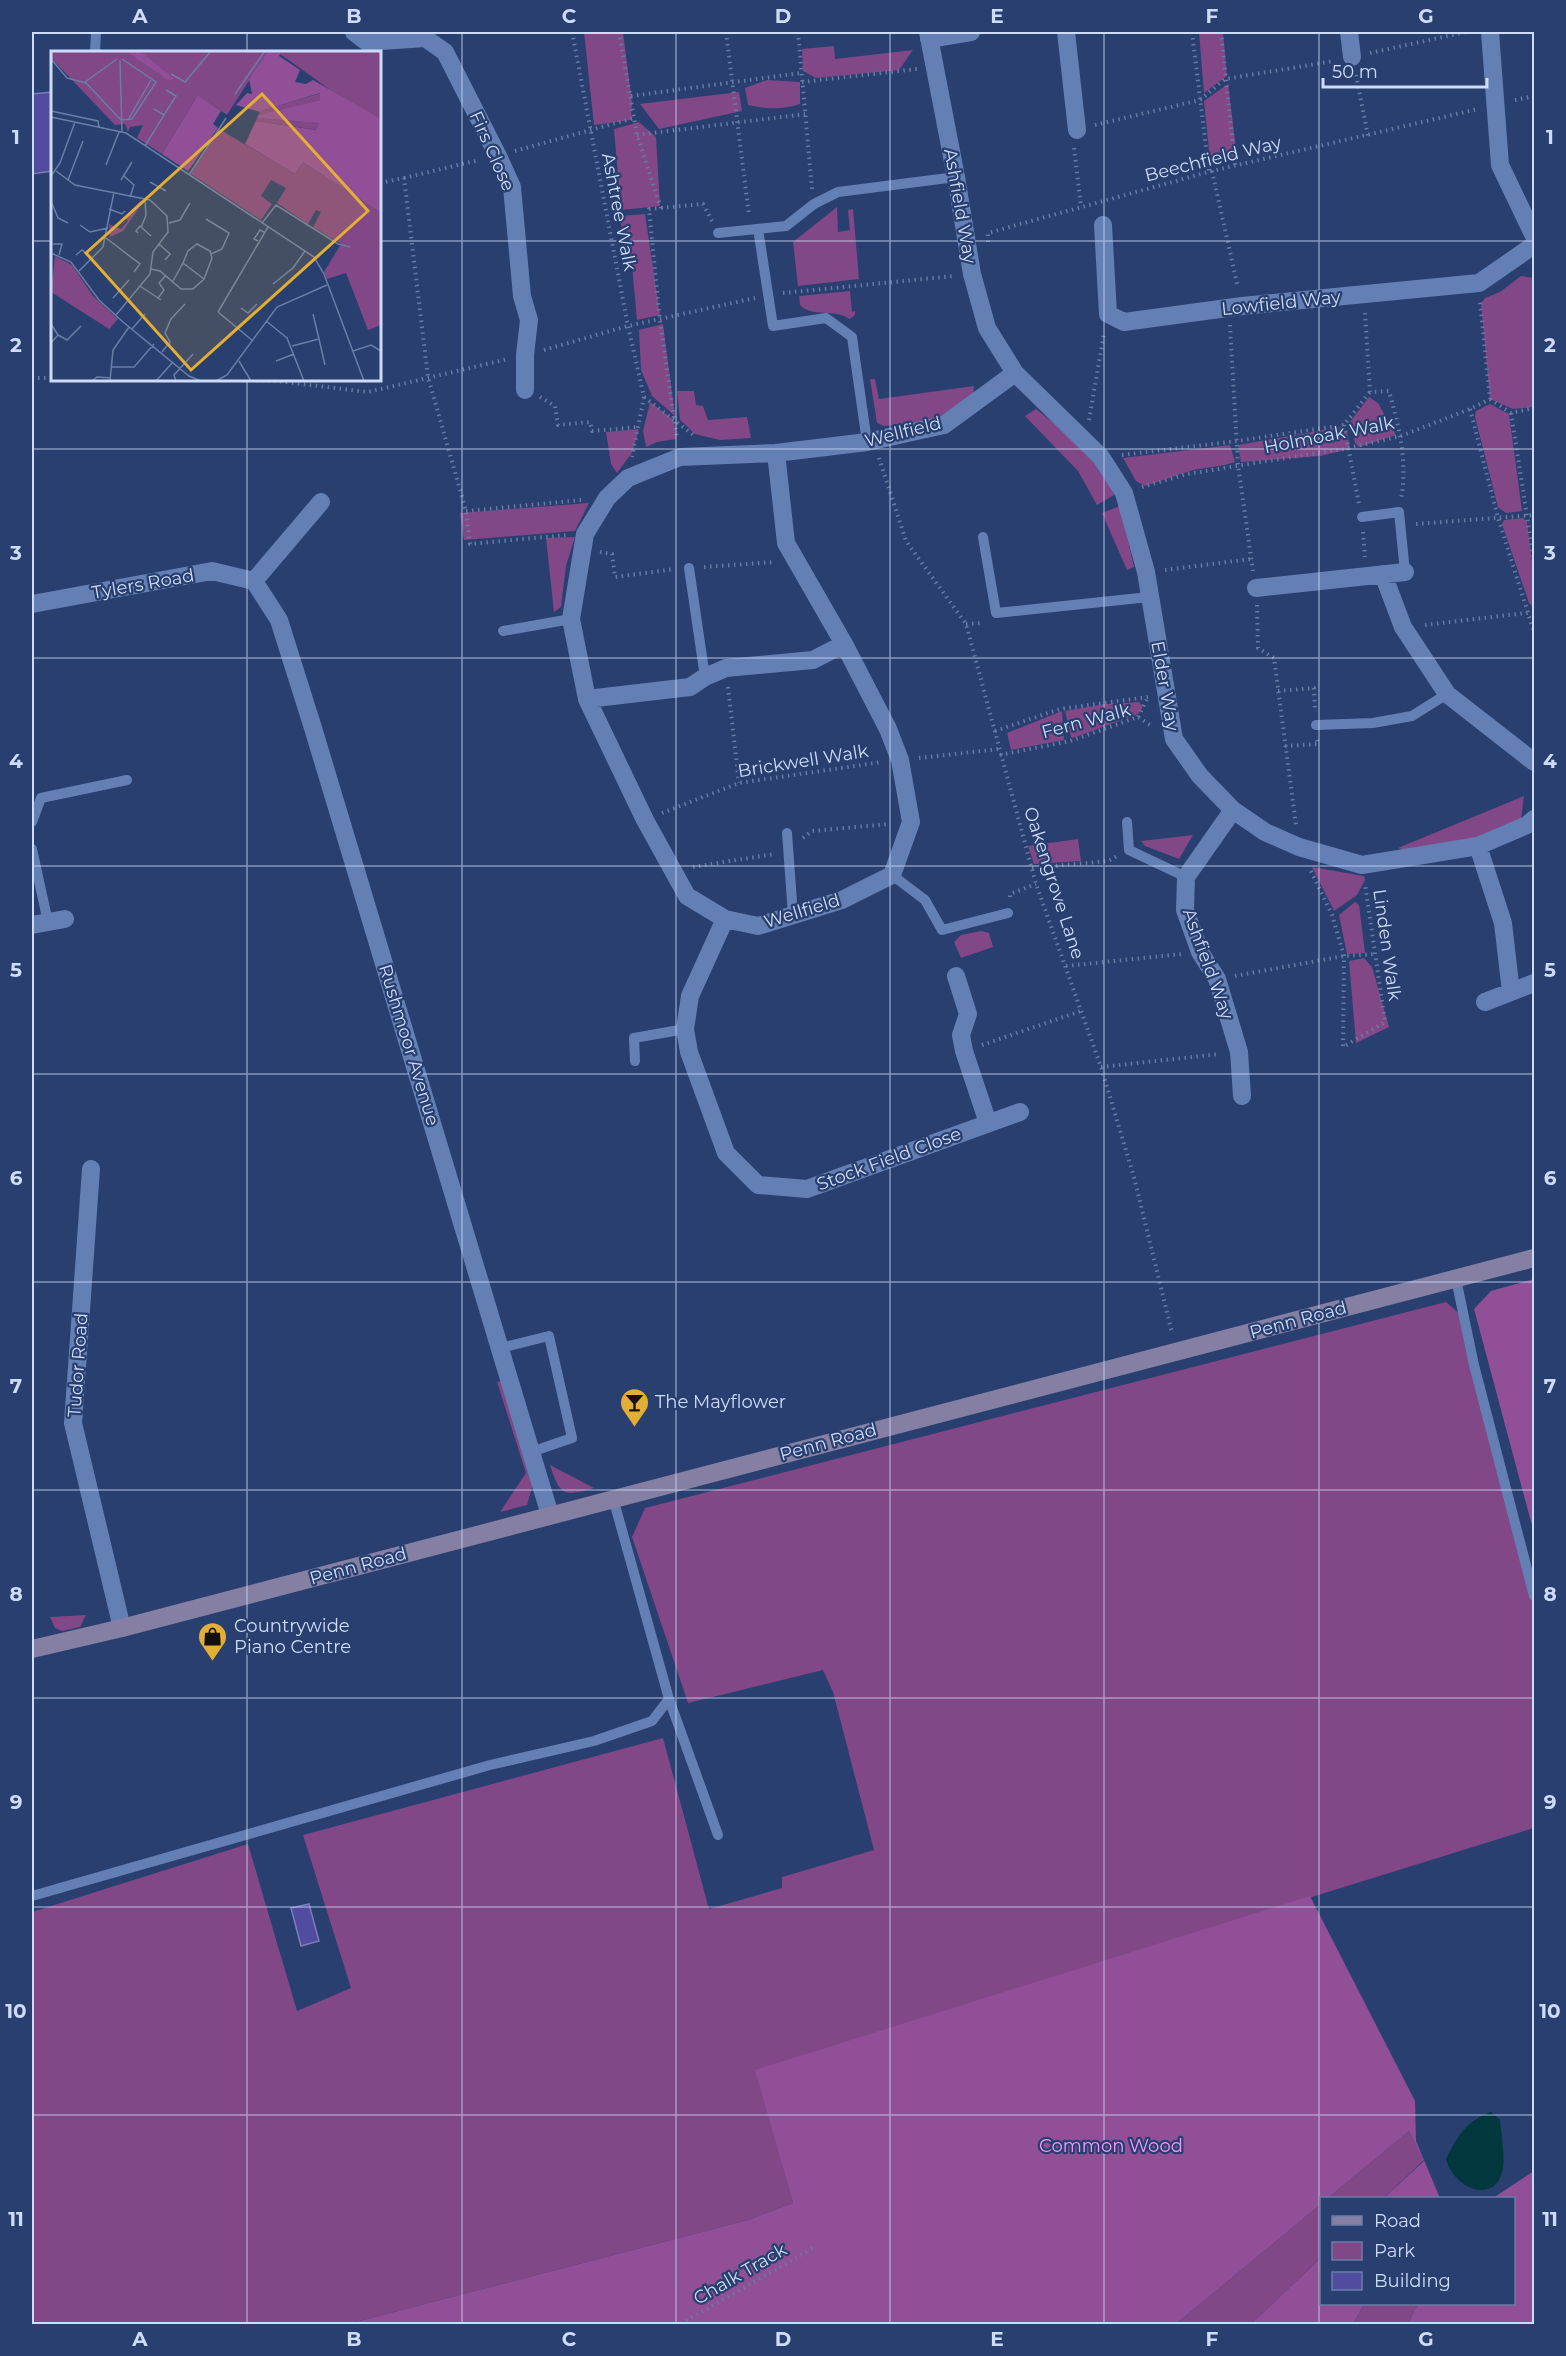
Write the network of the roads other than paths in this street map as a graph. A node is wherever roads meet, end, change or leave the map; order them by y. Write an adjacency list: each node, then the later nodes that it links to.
1 (96, 32): 8 (lane)
2 (354, 32): 18 (street, Firs Close)
3 (971, 32): 7 (street)
4 (1066, 32): 10 (street)
5 (1349, 32): 9 (street)
6 (1490, 32): 15 (street)
7 (928, 35): 11 (street, Ashfield Way)
8 (95, 51)
9 (1352, 57)
10 (1077, 130)
11 (956, 177): 13 (lane); 17 (street, Ashfield Way)
12 (1103, 225): 16 (street, Lowfield Way)
13 (754, 230): 14 (lane); 19 (lane)
14 (718, 233)
15 (1534, 236)
16 (1534, 245)
17 (1015, 373): 19 (street, Wellfield); 29 (street, Elder Way)
18 (525, 390)
19 (867, 442): 20 (street, Wellfield)
20 (776, 453): 31 (street, Wellfield); 33 (street)
21 (321, 502): 27 (street)
22 (1362, 517): 25 (lane)
23 (983, 537): 29 (lane)
24 (689, 568): 34 (lane)
25 (1405, 572): 26 (street)
26 (1383, 574): 28 (street); 35 (street)
27 (254, 581): 30 (street, Tylers Road); 65 (street, Rushmoor Avenue)
28 (1256, 588)
29 (1149, 597): 40 (street, Elder Way)
30 (32, 604)
31 (571, 619): 32 (lane); 36 (street, Wellfield)
32 (503, 631)
33 (844, 644): 34 (street); 47 (street)
34 (705, 677): 36 (street)
35 (1447, 694): 37 (lane); 38 (street)
36 (586, 699): 51 (street, Wellfield)
37 (1316, 725)
38 (1534, 762)
39 (127, 780): 42 (lane)
40 (1233, 810): 45 (street, Elder Way); 48 (street)
41 (1534, 819): 45 (street, Elder Way)
42 (32, 822)
43 (1127, 822): 48 (lane)
44 (787, 833): 50 (lane)
45 (1478, 846): 55 (street)
46 (32, 849): 52 (lane)
47 (892, 874): 49 (lane); 50 (street, Wellfield)
48 (1186, 877): 59 (street, Ashfield Way)
49 (1008, 913)
50 (793, 915): 51 (street, Wellfield)
51 (725, 920): 57 (street, Stock Field Close)
52 (48, 922)
53 (956, 976): 61 (street)
54 (1534, 984): 55 (street)
55 (1511, 992): 56 (street)
56 (1485, 1002)
57 (686, 1029): 58 (lane); 61 (street, Stock Field Close)
58 (635, 1060)
59 (1242, 1096)
60 (1020, 1112): 61 (street, Stock Field Close)
61 (988, 1123)
62 (91, 1169): 70 (street, Tudor Road)
63 (1534, 1258): 64 (main road, Penn Road)
64 (1456, 1279): 67 (main road, Penn Road); 69 (lane)
65 (500, 1348): 66 (street, Rushmoor Avenue); 66 (lane)
66 (531, 1452): 68 (street, Rushmoor Avenue)
67 (613, 1498): 68 (main road, Penn Road); 72 (lane)
68 (550, 1515): 70 (main road, Penn Road)
69 (1534, 1596)
70 (122, 1628): 71 (main road, Penn Road)
71 (32, 1649)
72 (669, 1699): 73 (lane); 74 (lane)
73 (718, 1835)
74 (32, 1896)

